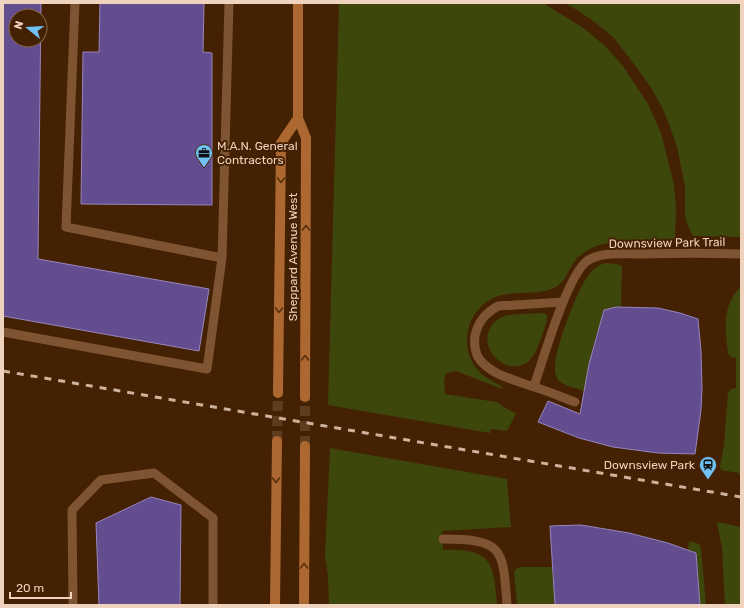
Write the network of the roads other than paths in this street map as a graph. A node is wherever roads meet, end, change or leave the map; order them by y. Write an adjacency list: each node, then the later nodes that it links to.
1 (74, 3): 6 (lane)
2 (229, 3): 6 (lane)
3 (298, 3): 4 (main road, Sheppard Avenue West)
4 (298, 118): 10 (main road, Sheppard Avenue West, one-way to 10); 11 (main road, Sheppard Avenue West, one-way to 4)
5 (741, 254): 7 (lane, Downsview Park Trail)
6 (222, 258): 8 (lane)
7 (563, 302): 9 (lane, Downsview Park Trail); 9 (lane)
8 (3, 332)
9 (534, 386): 12 (lane)
10 (278, 393)
11 (305, 397)
12 (575, 402)
13 (277, 441): 18 (main road, one-way to 18)
14 (305, 446): 19 (main road, one-way to 14)
15 (444, 539): 20 (lane)
16 (73, 605): 17 (lane)
17 (213, 605)
18 (274, 605)
19 (304, 605)
20 (507, 605)

